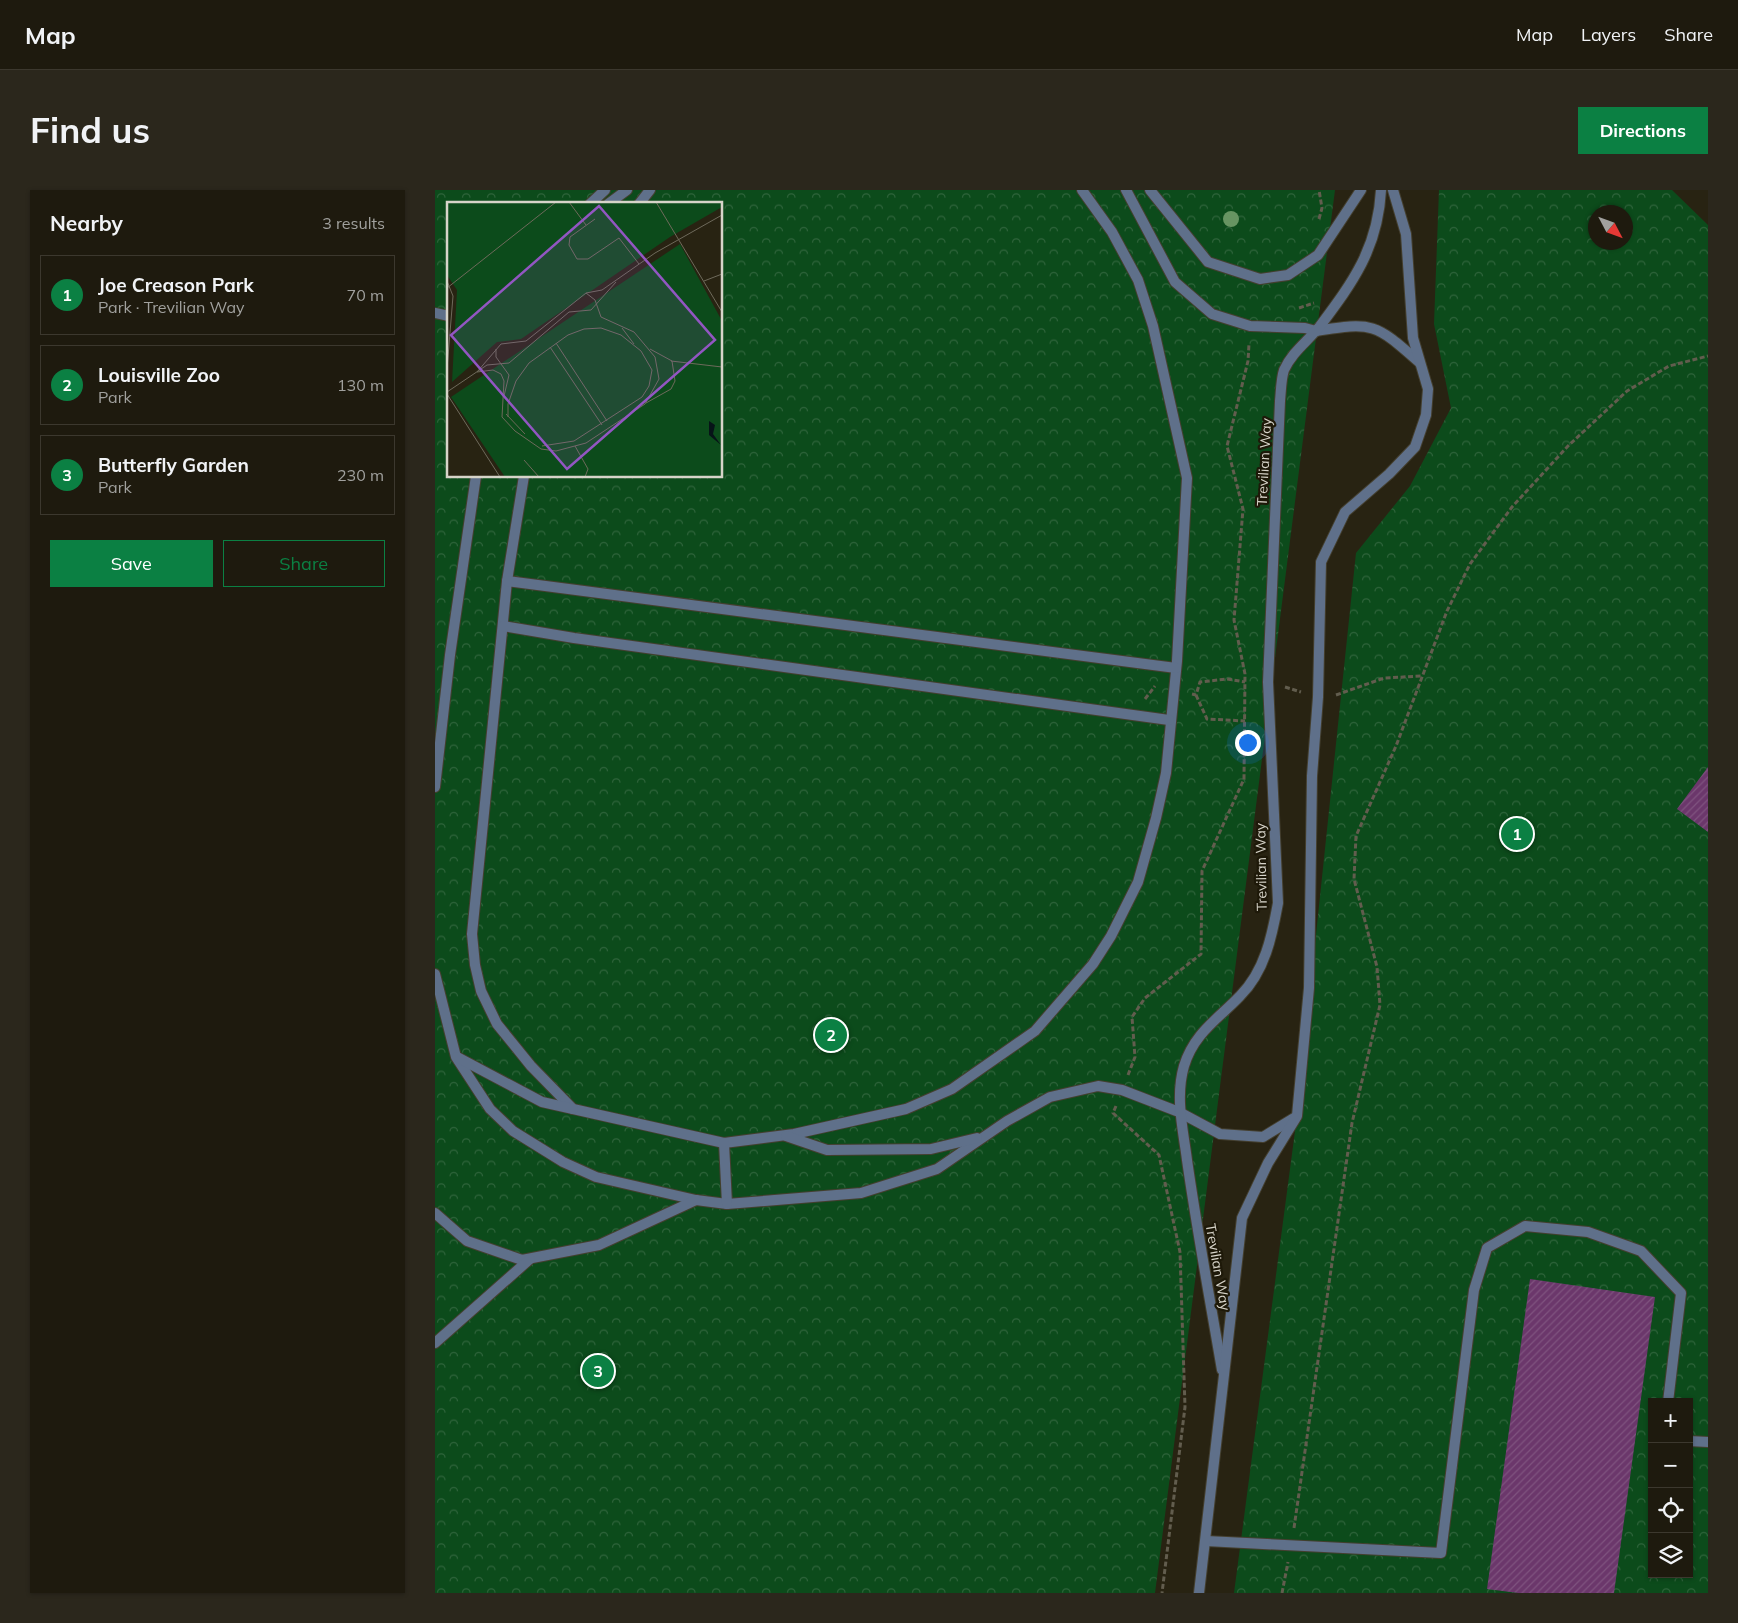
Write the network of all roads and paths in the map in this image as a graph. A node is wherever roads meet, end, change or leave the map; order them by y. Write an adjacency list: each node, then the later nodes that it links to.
1 (605, 190): 11 (street)
2 (627, 190): 12 (street)
3 (650, 190): 13 (street)
4 (1081, 190): 25 (street)
5 (1127, 190): 17 (street)
6 (1151, 190): 14 (street)
7 (1319, 190): 14 (path)
8 (1361, 190): 14 (street)
9 (1381, 190): 18 (street, Trevilian Way)
10 (1393, 190): 20 (street, Trevilian Way)
11 (592, 202)
12 (611, 202)
13 (641, 202)
14 (1335, 230)
15 (1315, 302): 16 (path)
16 (1292, 311)
17 (1250, 326): 18 (street); 28 (path)
18 (1316, 331): 20 (street); 34 (street, Trevilian Way)
19 (1708, 356): 49 (path)
20 (1419, 362): 35 (street, Trevilian Way)
21 (476, 478): 29 (street)
22 (524, 478): 23 (street)
23 (507, 581): 24 (street); 25 (street)
24 (503, 626): 27 (street); 33 (street)
25 (1176, 668): 27 (street)
26 (1196, 695): 28 (path)
27 (1169, 720): 36 (street)
28 (1245, 721): 32 (path)
29 (435, 787)
30 (435, 974): 31 (street)
31 (456, 1057): 33 (street); 39 (street)
32 (1122, 1090): 34 (street); 37 (street); 50 (path)
33 (573, 1109): 38 (street)
34 (1179, 1112): 35 (street); 44 (street, Trevilian Way)
35 (1297, 1116): 44 (street, Trevilian Way)
36 (782, 1135): 37 (street); 38 (street)
37 (985, 1136): 40 (street)
38 (724, 1143): 40 (street)
39 (696, 1200): 40 (street); 42 (street)
40 (727, 1204)
41 (435, 1213): 42 (street)
42 (530, 1258): 43 (street)
43 (435, 1343)
44 (1223, 1380): 48 (street, Trevilian Way)
45 (1668, 1398): 49 (street)
46 (1693, 1441): 47 (street)
47 (1708, 1442)
48 (1205, 1541): 49 (street); 51 (street, Trevilian Way)
49 (1291, 1545): 52 (path)
50 (1162, 1593)
51 (1199, 1593)
52 (1282, 1593)

